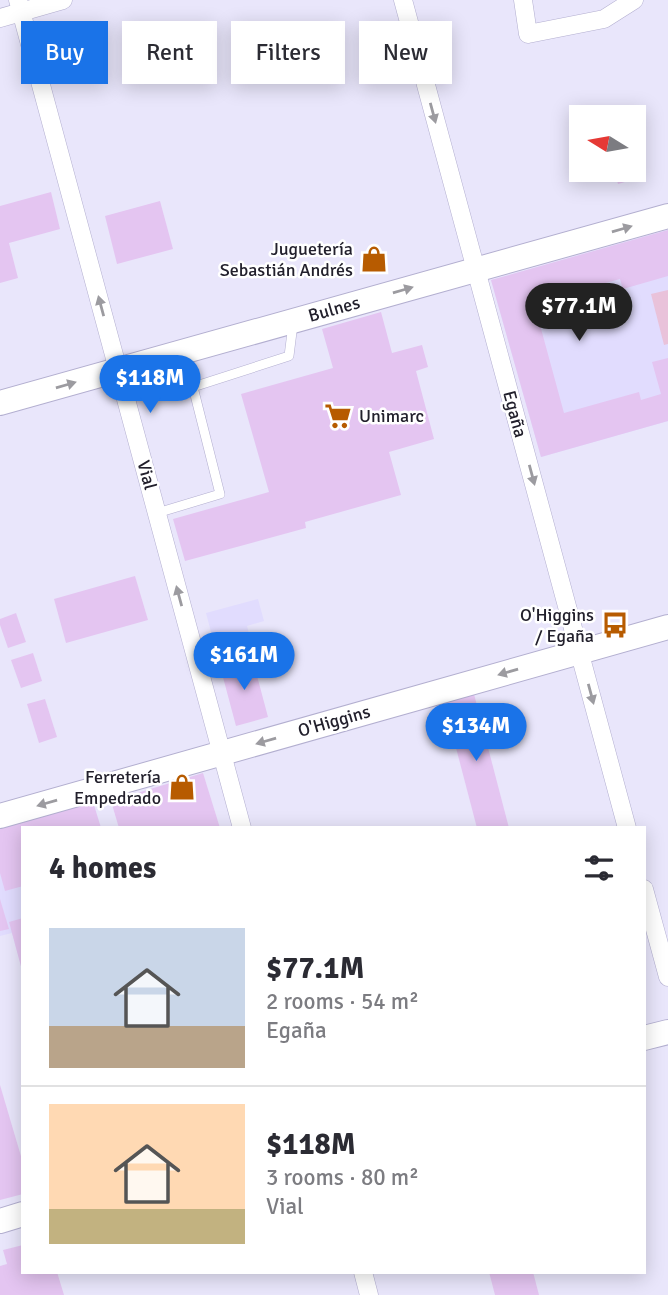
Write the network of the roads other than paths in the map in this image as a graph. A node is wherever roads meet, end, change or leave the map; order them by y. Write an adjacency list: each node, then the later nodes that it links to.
1 (63, 0): 5 (street)
2 (403, 0): 8 (street, Egaña, one-way to 8)
3 (523, 0): 4 (street)
4 (634, 0)
5 (20, 6): 6 (street); 10 (street, Vial, one-way to 5)
6 (0, 18)
7 (668, 216): 8 (main road, Bulnes, one-way to 7)
8 (476, 270): 9 (main road, Bulnes, one-way to 8); 14 (street, Egaña, one-way to 14)
9 (294, 321): 10 (main road, Bulnes); 12 (lane)
10 (118, 370): 11 (main road, Bulnes, one-way to 10); 12 (street, Vial)
11 (0, 403)
12 (157, 513): 15 (street, Vial, one-way to 12)
13 (668, 627): 14 (main road, O'Higgins)
14 (580, 652): 15 (main road, O'Higgins, one-way to 15); 18 (street, Egaña, one-way to 18)
15 (222, 753): 16 (main road, O'Higgins, one-way to 16); 17 (street, Vial)
16 (0, 816)
17 (241, 826)
18 (626, 826)
19 (646, 903): 20 (street)
20 (650, 932): 21 (street)
21 (668, 976)
22 (668, 1032): 23 (main road)
23 (646, 1038)
24 (21, 1215): 25 (main road)
25 (0, 1221)
26 (364, 1274): 27 (street)
27 (369, 1295)

